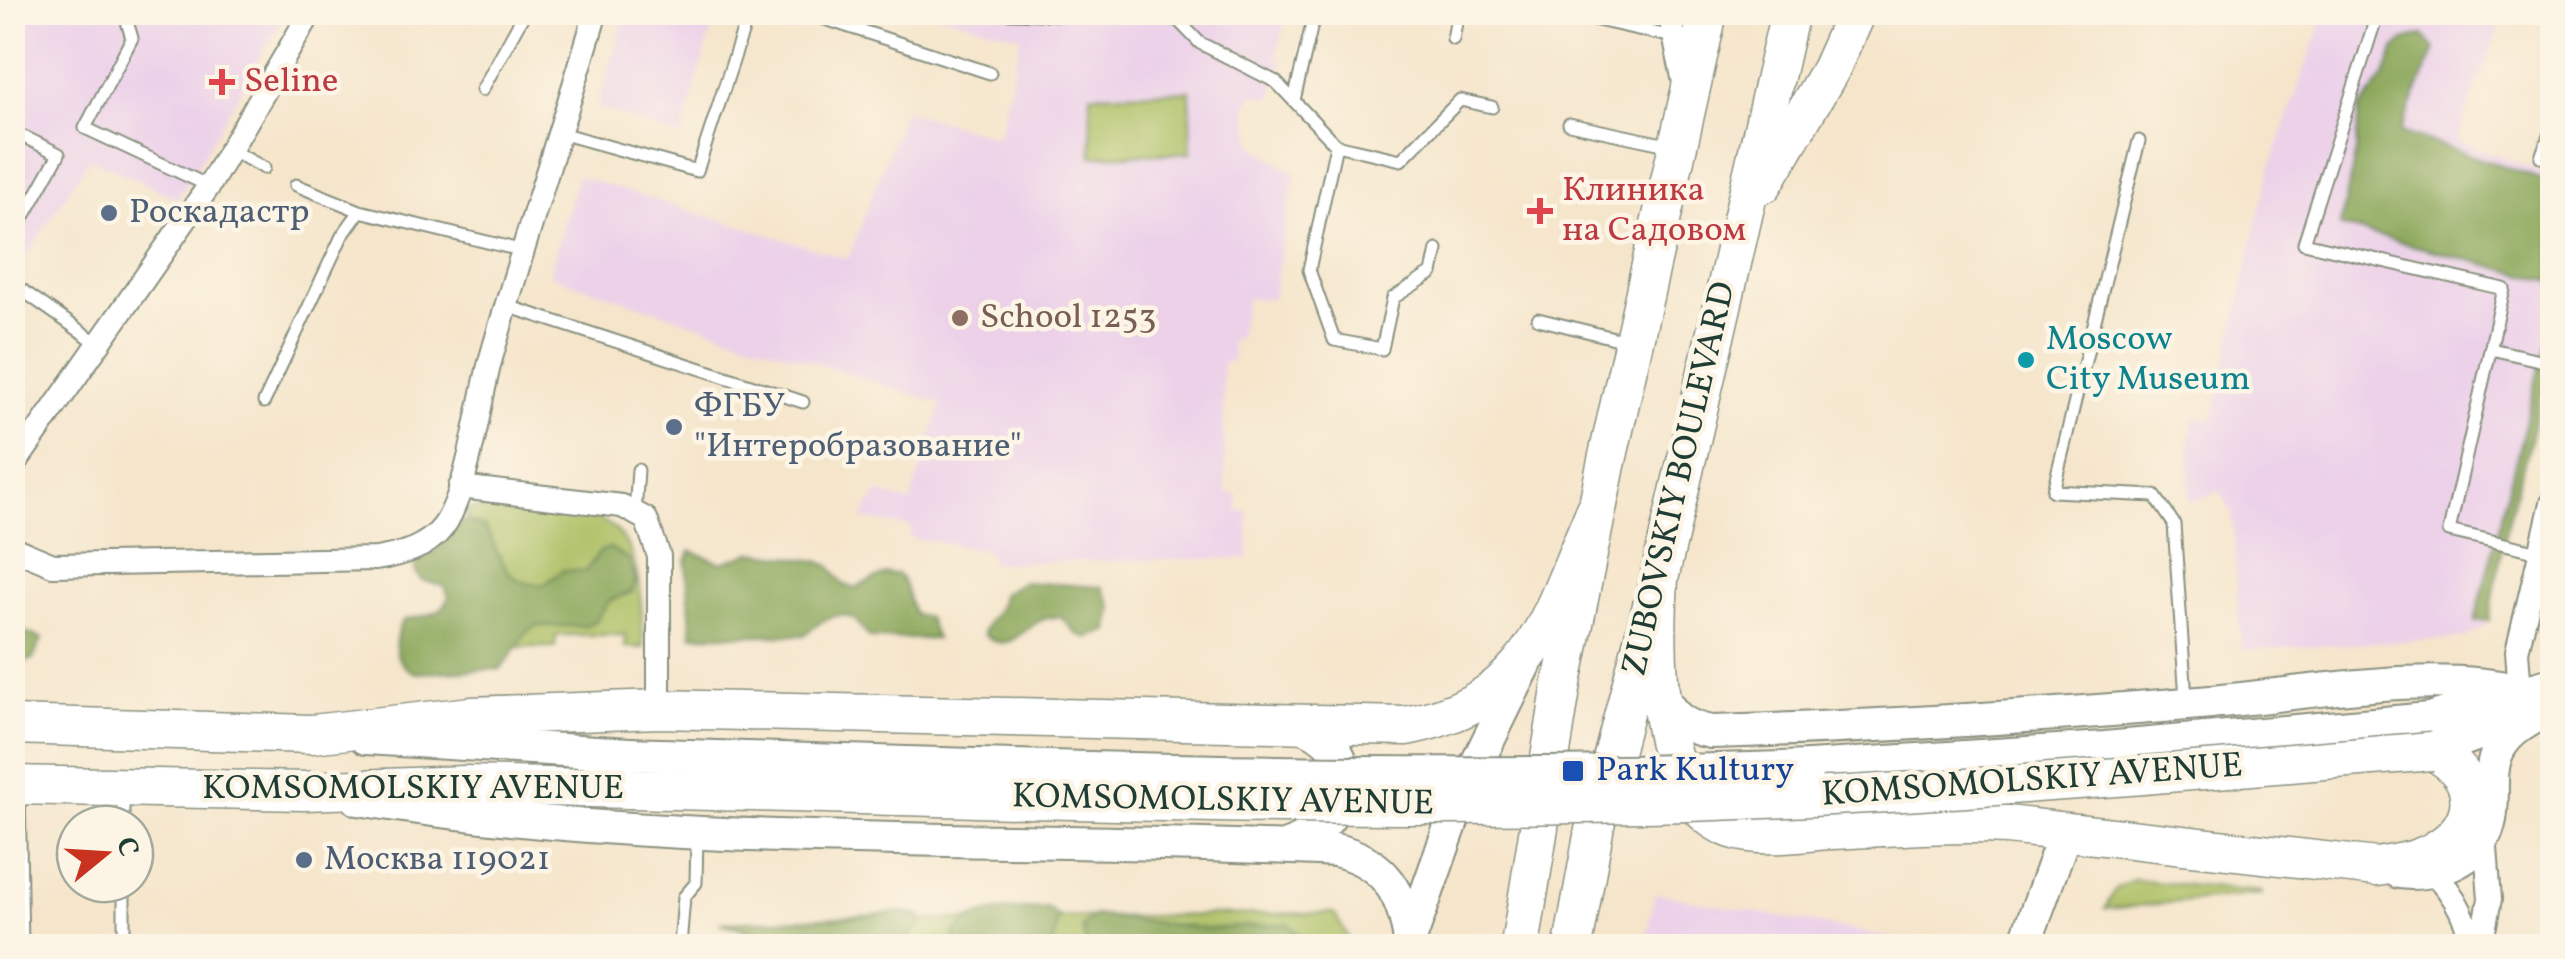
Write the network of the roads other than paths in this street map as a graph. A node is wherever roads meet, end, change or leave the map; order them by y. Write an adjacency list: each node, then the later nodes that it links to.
1 (124, 12): 35 (lane)
2 (311, 12): 31 (street)
3 (525, 12): 20 (lane)
4 (596, 12): 27 (street)
5 (749, 12): 27 (lane)
6 (804, 12): 19 (lane)
7 (983, 12): 15 (lane)
8 (1316, 12): 21 (lane)
9 (1458, 12): 18 (lane)
10 (1669, 12): 17 (street)
11 (1708, 12): 22 (main road, ZUBOVSKIY BOULEVARD)
12 (1790, 12): 37 (main road, ZUBOVSKIY BOULEVARD)
13 (1856, 12): 37 (main road)
14 (2378, 12): 46 (lane)
15 (1172, 16): 21 (lane)
16 (1593, 20): 17 (lane)
17 (1673, 37): 22 (street)
18 (1453, 39)
19 (990, 73)
20 (482, 90)
21 (1294, 100): 29 (lane)
22 (1688, 101): 30 (main road, ZUBOVSKIY BOULEVARD)
23 (1492, 107): 29 (lane)
24 (1569, 124): 30 (lane)
25 (2552, 128): 32 (lane)
26 (12, 131): 38 (lane)
27 (560, 133): 40 (street)
28 (2139, 141): 62 (lane)
29 (1336, 145): 39 (lane)
30 (1677, 147): 44 (main road, ZUBOVSKIY BOULEVARD)
31 (231, 150): 33 (lane); 35 (street)
32 (2552, 161)
33 (264, 168)
34 (296, 185): 36 (lane)
35 (210, 186): 45 (street)
36 (360, 211): 40 (lane); 48 (lane)
37 (1739, 230): 58 (main road, ZUBOVSKIY BOULEVARD)
38 (12, 238)
39 (1437, 250)
40 (524, 251): 42 (street)
41 (12, 283): 45 (lane)
42 (507, 306): 49 (lane); 52 (street)
43 (1538, 319): 44 (lane)
44 (1634, 343): 54 (main road, ZUBOVSKIY BOULEVARD)
45 (100, 345): 50 (street)
46 (2490, 349): 47 (lane); 57 (lane)
47 (2552, 363)
48 (264, 402)
49 (804, 402)
50 (12, 468)
51 (638, 470): 55 (lane)
52 (460, 487): 55 (street); 56 (street)
53 (2552, 504): 57 (street)
54 (1598, 505): 59 (main road); 83 (main road, ZUBOVSKIY BOULEVARD)
55 (635, 513): 63 (street)
56 (12, 548)
57 (2546, 554): 61 (street)
58 (1659, 579): 60 (main road); 84 (main road, ZUBOVSKIY BOULEVARD)
59 (1526, 661): 64 (main road); 79 (main road)
60 (1657, 682): 62 (main road); 74 (main road)
61 (2542, 699): 62 (main road); 67 (main road); 75 (main road)
62 (2187, 704)
63 (659, 709): 64 (main road); 66 (main road)
64 (1297, 724): 76 (main road)
65 (12, 725): 66 (main road, KOMSOMOLSKIY AVENUE)
66 (312, 734): 68 (main road, KOMSOMOLSKIY AVENUE)
67 (2430, 735): 68 (main road, KOMSOMOLSKIY AVENUE, bridge); 77 (main road)
68 (630, 772): 70 (main road, KOMSOMOLSKIY AVENUE)
69 (16, 785): 71 (main road, KOMSOMOLSKIY AVENUE); 80 (lane)
70 (304, 790): 72 (main road, KOMSOMOLSKIY AVENUE); 73 (main road)
71 (118, 804)
72 (135, 804)
73 (697, 834): 76 (main road); 82 (lane)
74 (2064, 835): 77 (main road); 85 (main road)
75 (2485, 835): 77 (main road); 87 (street)
76 (1283, 847): 79 (main road)
77 (2424, 865): 86 (street)
78 (124, 904): 81 (lane)
79 (1410, 944)
80 (22, 946)
81 (124, 946)
82 (680, 946)
83 (1520, 946)
84 (1573, 946)
85 (2024, 946)
86 (2472, 946)
87 (2481, 946)

